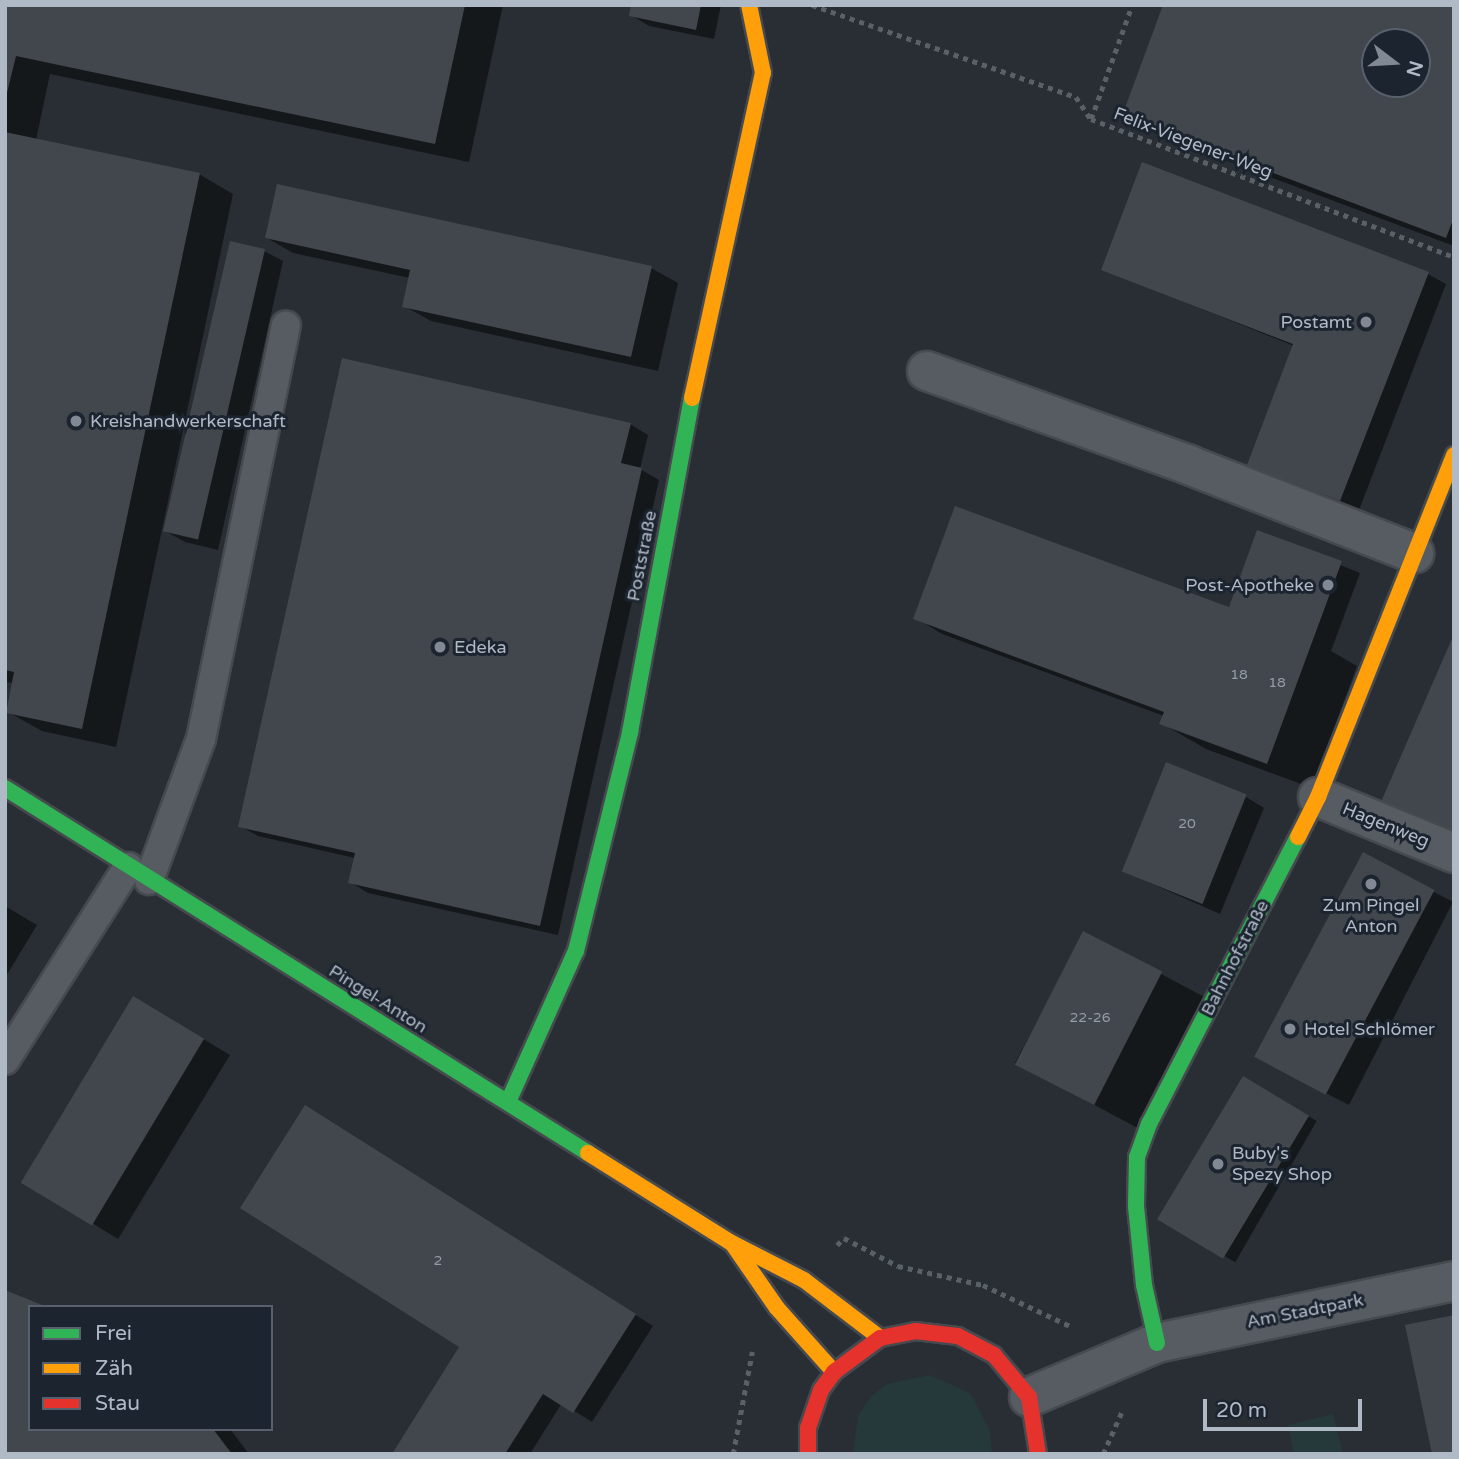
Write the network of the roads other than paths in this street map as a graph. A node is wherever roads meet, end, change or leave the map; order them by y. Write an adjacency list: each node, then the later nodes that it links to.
1 (749, 5): 11 (street, Poststraße)
2 (286, 326): 9 (lane)
3 (927, 371): 5 (street)
4 (1454, 455): 5 (street, Bahnhofstraße)
5 (1414, 553): 7 (street, Bahnhofstraße)
6 (5, 788): 9 (street, Pingel-Anton)
7 (1318, 797): 8 (street, Hagenweg); 15 (street, Bahnhofstraße)
8 (1454, 853)
9 (139, 873): 10 (lane); 11 (street, Pingel-Anton)
10 (5, 1060)
11 (508, 1102): 12 (street, Pingel-Anton)
12 (730, 1242): 14 (street, Pingel-Anton); 16 (street, Pingel-Anton)
13 (1454, 1281): 15 (street, Am Stadtpark)
14 (880, 1339): 16 (street); 17 (street)
15 (1157, 1343): 17 (street)
16 (834, 1373): 18 (street)
17 (1029, 1397): 19 (street)
18 (808, 1454)
19 (1038, 1454)

